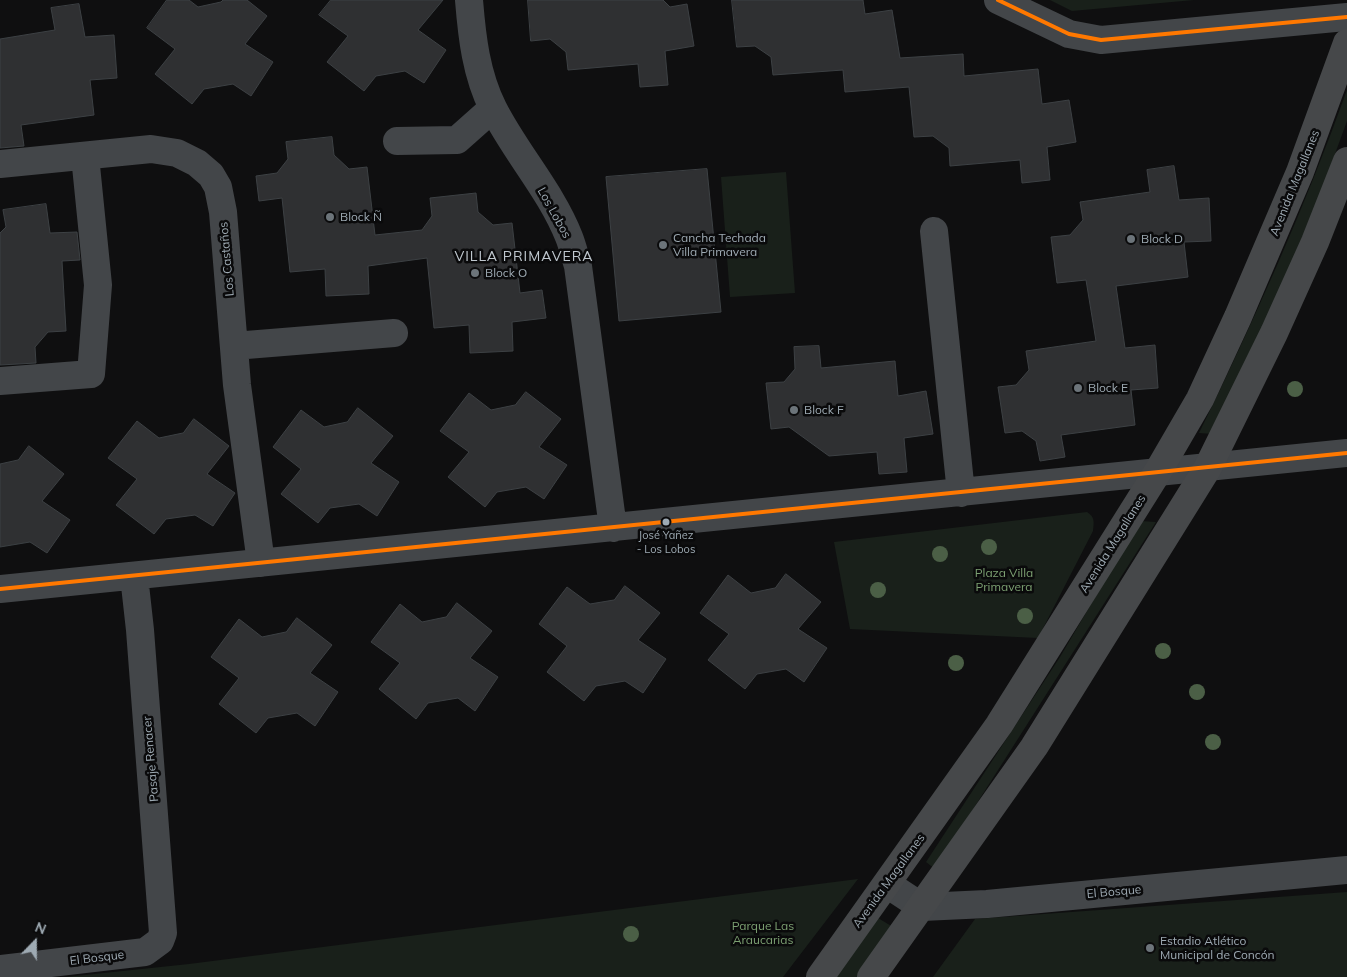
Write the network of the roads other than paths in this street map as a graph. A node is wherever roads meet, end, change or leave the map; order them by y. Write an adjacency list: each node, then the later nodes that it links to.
1 (469, 0): 5 (street, Los Lobos)
2 (998, 0): 3 (street)
3 (1347, 18)
4 (1347, 44): 16 (main road, Avenida Magallanes)
5 (493, 108): 6 (street); 18 (street, Los Lobos)
6 (397, 142)
7 (85, 156): 9 (street, Los Castaños); 12 (street, Los Castaños); 13 (street)
8 (1347, 161): 15 (main road)
9 (0, 164)
10 (934, 231): 17 (street)
11 (394, 333): 12 (street)
12 (234, 346): 19 (street, Los Castaños)
13 (0, 381)
14 (1347, 453): 15 (street)
15 (1207, 469): 16 (street); 24 (main road)
16 (1158, 474): 17 (street); 23 (main road, Avenida Magallanes)
17 (961, 493): 18 (street)
18 (613, 528): 19 (street)
19 (260, 563): 20 (street)
20 (134, 576): 21 (street); 25 (street, Pasaje Renacer)
21 (0, 589)
22 (1347, 870): 24 (street, El Bosque)
23 (887, 884): 24 (street); 27 (main road, Avenida Magallanes)
24 (922, 907): 28 (main road)
25 (160, 941): 26 (street, El Bosque)
26 (0, 969)
27 (820, 977)
28 (871, 977)

